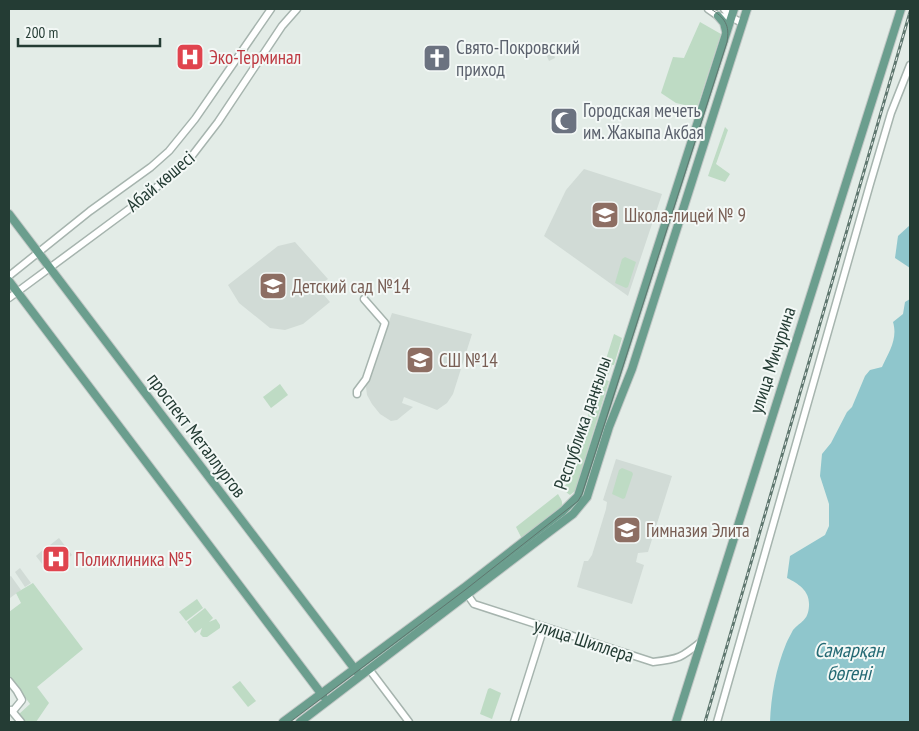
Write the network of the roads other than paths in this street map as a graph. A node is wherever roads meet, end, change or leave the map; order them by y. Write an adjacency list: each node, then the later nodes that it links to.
1 (271, 9): 14 (street, Абай көшесі)
2 (297, 9): 15 (street, Абай көшесі)
3 (708, 9): 9 (street)
4 (724, 9): 8 (main road)
5 (734, 9): 8 (main road, Республика даңғылы)
6 (747, 9): 10 (main road, Республика даңғылы)
7 (901, 9): 24 (main road, улица Мичурина)
8 (730, 13): 9 (street); 10 (street); 11 (main road, Республика даңғылы)
9 (718, 16): 11 (main road)
10 (742, 23): 22 (main road, Республика даңғылы)
11 (726, 32): 25 (main road, Республика даңғылы)
12 (910, 65): 38 (street)
13 (9, 214): 14 (main road, проспект Металлургов)
14 (37, 252): 15 (main road, проспект Металлургов); 16 (street, Абай көшесі)
15 (49, 267): 18 (street, Абай көшесі); 25 (main road, проспект Металлургов)
16 (9, 276)
17 (9, 281): 18 (main road)
18 (17, 292): 19 (street, Абай көшесі); 29 (main road)
19 (9, 298)
20 (364, 300): 21 (street)
21 (357, 394)
22 (467, 594): 23 (street, улица Шиллера); 26 (main road, Республика даңғылы)
23 (544, 627): 24 (street, улица Шиллера); 36 (street)
24 (702, 641): 37 (main road, улица Мичурина)
25 (354, 668): 27 (main road, проспект Металлургов); 29 (main road, Республика даңғылы)
26 (369, 669): 27 (main road, Республика даңғылы); 35 (street)
27 (360, 676): 30 (main road, Республика даңғылы)
28 (9, 681): 31 (street)
29 (321, 693): 30 (main road); 33 (main road, Республика даңғылы)
30 (327, 701): 34 (main road, Республика даңғылы)
31 (11, 710): 32 (street)
32 (21, 722)
33 (283, 722)
34 (300, 722)
35 (410, 722)
36 (514, 722)
37 (676, 722)
38 (717, 722)

